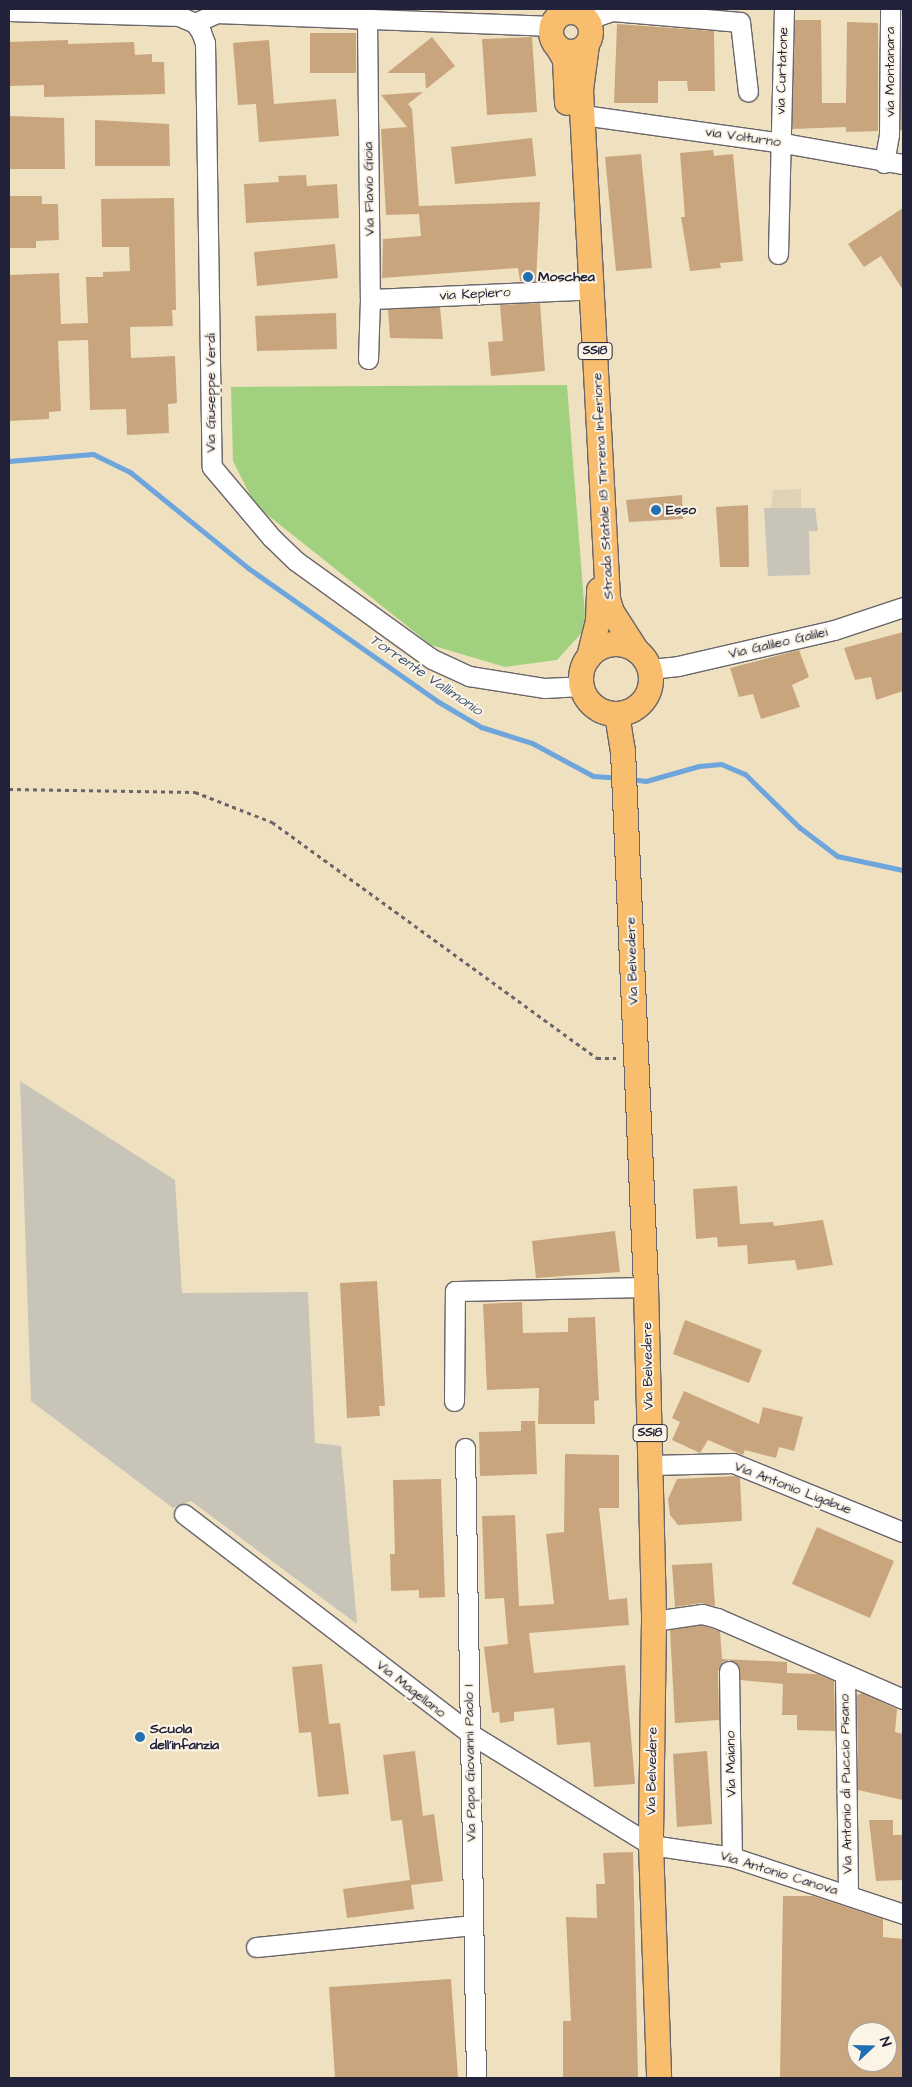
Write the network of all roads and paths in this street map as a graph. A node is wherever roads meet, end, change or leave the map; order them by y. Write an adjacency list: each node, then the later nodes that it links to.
1 (784, 9): 10 (street, via Curtatone)
2 (890, 9): 11 (street, via Montanara)
3 (9, 11): 4 (street)
4 (107, 12): 7 (street)
5 (367, 19): 6 (street); 7 (street); 15 (street, Via Flavio Gioia)
6 (568, 20): 8 (street); 9 (main road, Strada Statale 18 Tirrena Inferiore / SS18); 14 (main road, Strada Statale 18 Tirrena Inferiore / SS18)
7 (195, 23): 20 (street, Via Giuseppe Verdi)
8 (748, 92)
9 (583, 115): 10 (street, via Volturno); 19 (main road, Strada Statale 18 Tirrena Inferiore / SS18)
10 (780, 142): 11 (street, via Volturno); 13 (street, via Curtatone)
11 (884, 163): 12 (street, via Volturno)
12 (903, 164)
13 (778, 254)
14 (579, 290): 15 (street, via Keplero); 18 (main road, Strada Statale 18 Tirrena Inferiore / SS18)
15 (370, 299): 16 (street, Via Flavio Gioia)
16 (368, 359)
17 (903, 607): 19 (street, Via Galileo Galilei)
18 (589, 657): 19 (main road); 20 (main road, Strada Statale 18 Tirrena Inferiore / SS18)
19 (643, 660): 21 (main road)
20 (582, 686): 21 (main road)
21 (617, 714): 23 (main road, Via Belvedere / SS18)
22 (9, 789): 23 (path)
23 (636, 1057): 24 (main road, Via Belvedere / SS18)
24 (646, 1287): 25 (street); 27 (main road, Via Belvedere / SS18)
25 (454, 1401)
26 (465, 1448): 34 (street, Via Papa Giovanni Paolo I)
27 (650, 1465): 29 (street, Via Antonio Ligabue); 30 (main road, Via Belvedere / SS18)
28 (184, 1514): 34 (street, Via Magellano)
29 (903, 1532)
30 (654, 1621): 32 (street); 35 (main road, Via Belvedere / SS18)
31 (729, 1671): 36 (street, Via Maiano)
32 (844, 1674): 33 (street); 37 (street, Via Antonio di Puccio Pisano)
33 (903, 1699)
34 (469, 1733): 35 (street, Via Magellano); 39 (street, Via Papa Giovanni Paolo I)
35 (651, 1845): 36 (street, Via Antonio Canova); 42 (main road, Via Belvedere / SS18)
36 (732, 1857): 37 (street, Via Antonio Canova)
37 (848, 1894): 38 (street, Via Antonio Canova)
38 (903, 1914)
39 (473, 1925): 40 (street); 41 (street, Via Papa Giovanni Paolo I)
40 (256, 1947)
41 (476, 2078)
42 (660, 2078)

